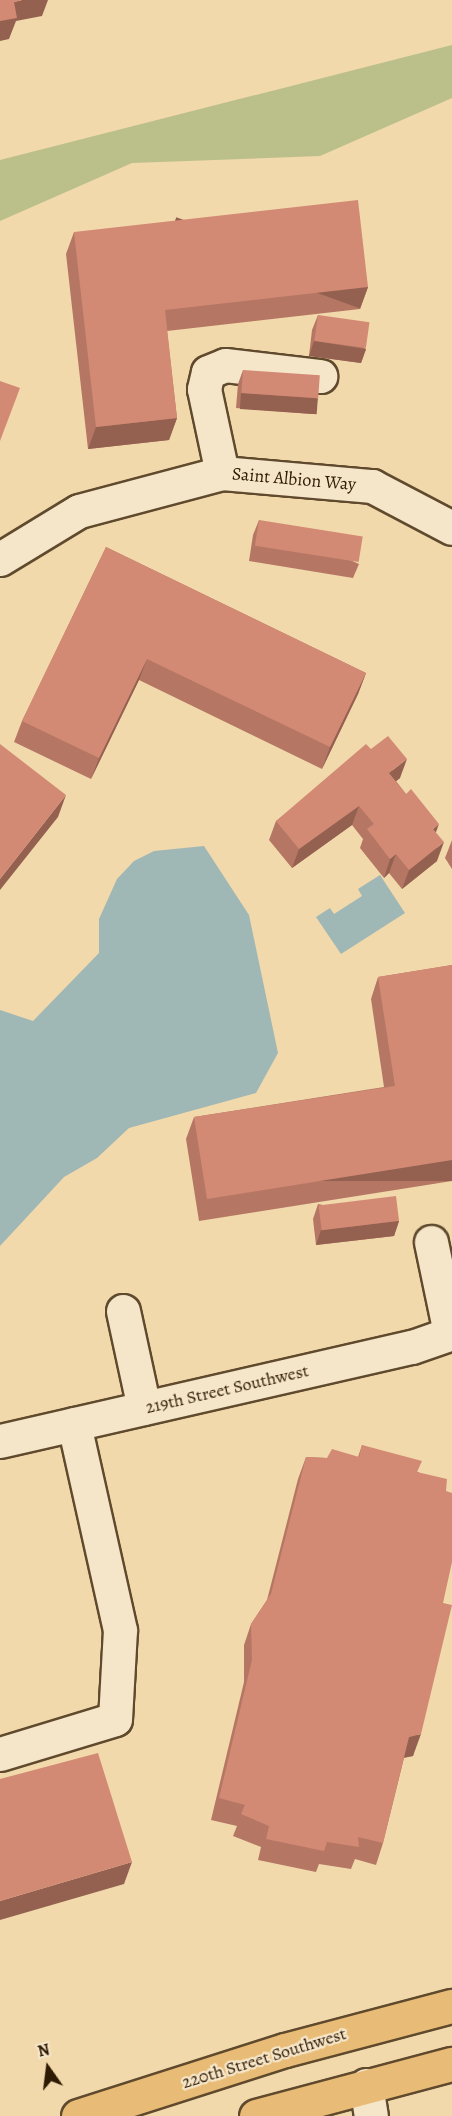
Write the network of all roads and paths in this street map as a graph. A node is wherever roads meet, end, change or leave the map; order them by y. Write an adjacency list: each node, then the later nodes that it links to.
1 (320, 376): 2 (street)
2 (222, 473): 3 (street, Saint Albion Way); 4 (street, Saint Albion Way)
3 (452, 528)
4 (0, 559)
5 (431, 1242): 7 (street)
6 (123, 1311): 8 (street)
7 (451, 1333): 8 (street, 219th Street Southwest)
8 (144, 1408): 9 (street, 219th Street Southwest)
9 (74, 1424): 10 (street, 219th Street Southwest); 11 (street)
10 (0, 1441)
11 (0, 1754)
12 (452, 2006): 15 (main road, 220th Street Southwest)
13 (452, 2064): 14 (main road)
14 (369, 2101): 16 (main road)
15 (78, 2116)
16 (256, 2116)

